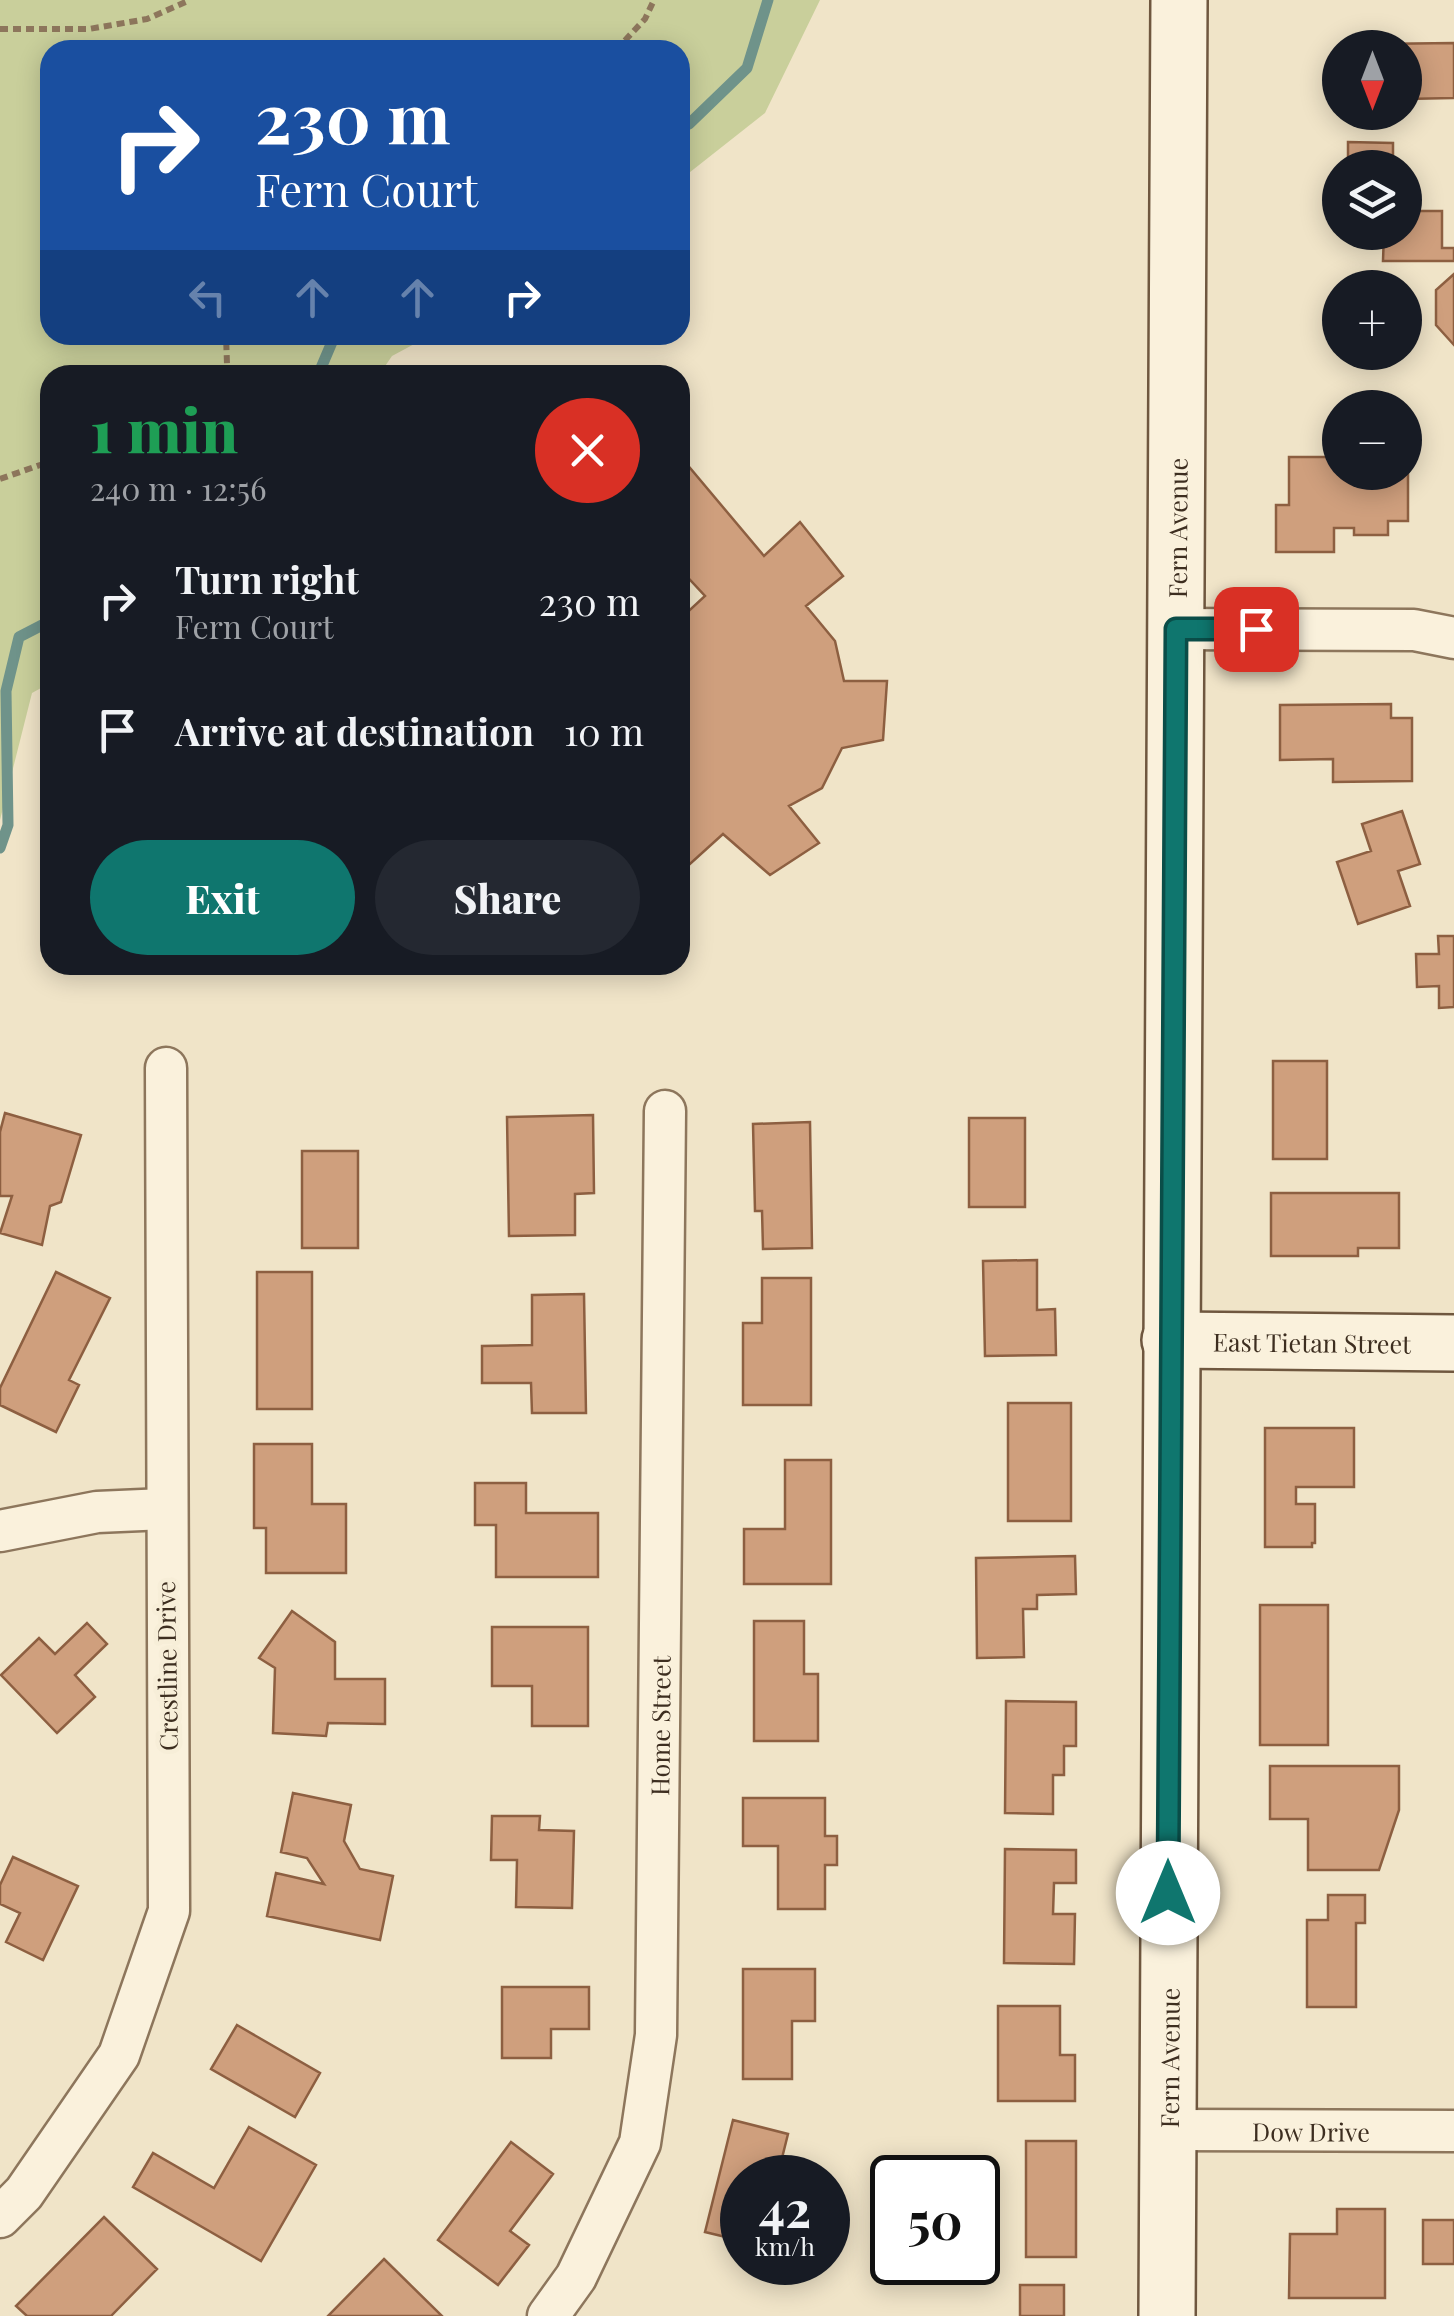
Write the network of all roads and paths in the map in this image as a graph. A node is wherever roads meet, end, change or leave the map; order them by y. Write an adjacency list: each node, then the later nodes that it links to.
1 (190, 0): 4 (path)
2 (654, 0): 5 (path)
3 (1179, 0): 8 (main road, Fern Avenue)
4 (0, 30)
5 (625, 40)
6 (40, 465): 7 (path)
7 (0, 479)
8 (1176, 629): 9 (street); 12 (main road, Fern Avenue)
9 (1454, 638)
10 (166, 1068): 14 (street, Crestline Drive)
11 (664, 1111): 19 (street, Home Street)
12 (1170, 1340): 13 (main road, East Tietan Street); 16 (main road, Fern Avenue)
13 (1454, 1343)
14 (165, 1509): 15 (street); 18 (street, Crestline Drive)
15 (0, 1531)
16 (1166, 2130): 17 (street, Dow Drive); 20 (main road, Fern Avenue)
17 (1454, 2131)
18 (0, 2217)
19 (548, 2316)
20 (1167, 2316)

